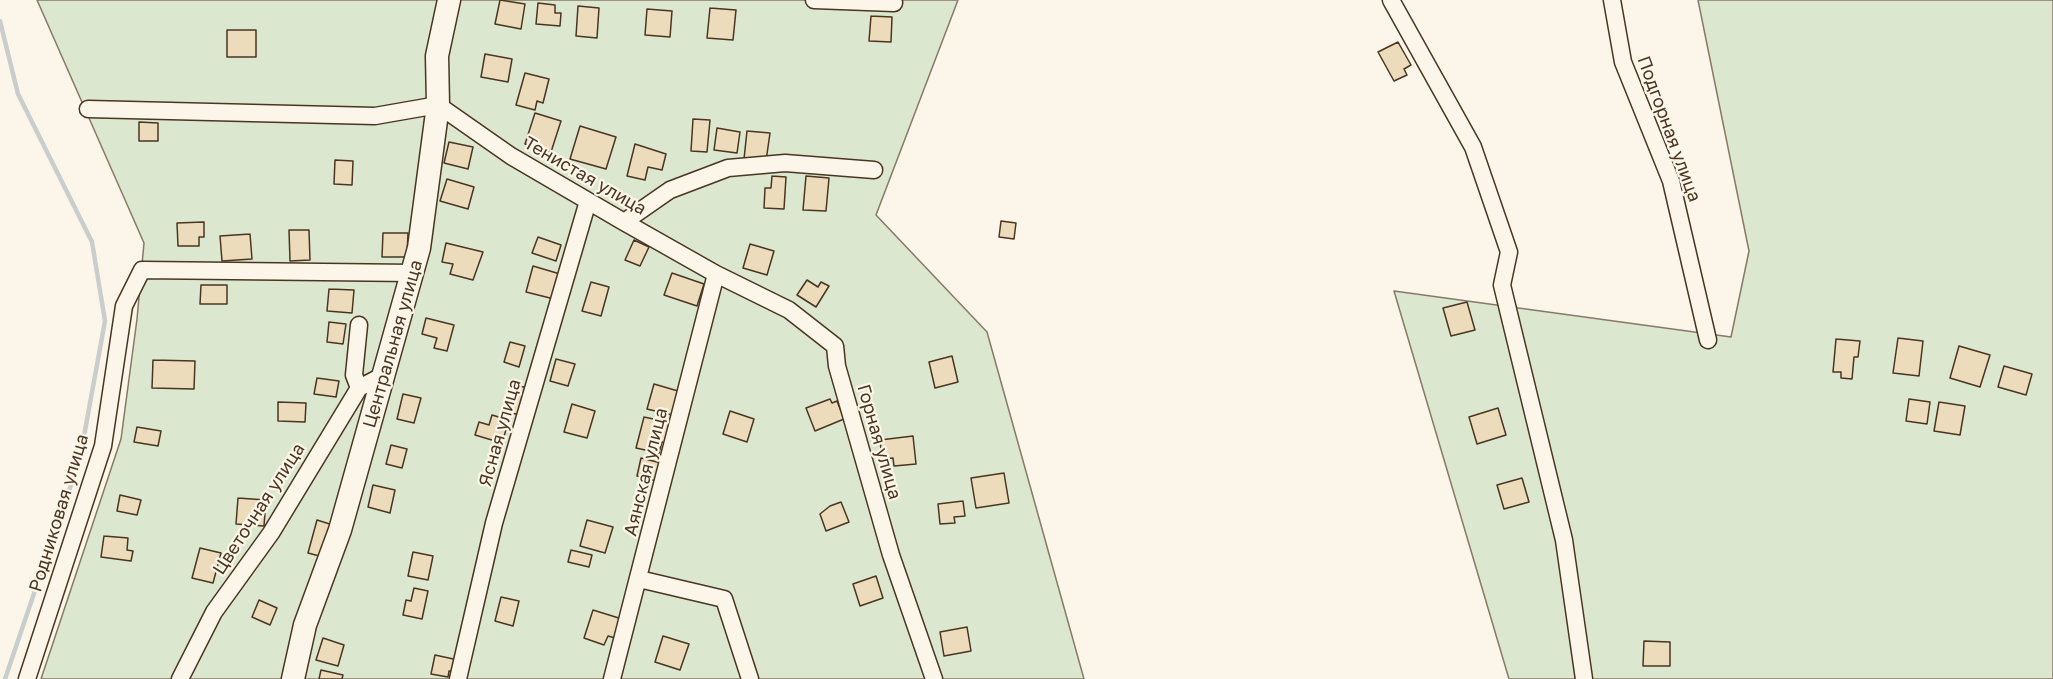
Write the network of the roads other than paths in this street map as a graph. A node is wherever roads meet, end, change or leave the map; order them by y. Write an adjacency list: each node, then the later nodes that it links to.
1 (449, 0): 6 (main road, Центральная улица)
2 (814, 0): 5 (street)
3 (1391, 0): 25 (street)
4 (1612, 0): 14 (street, Подгорная улица)
5 (894, 3)
6 (438, 105): 7 (street); 9 (street, Тенистая улица); 11 (main road, Центральная улица)
7 (88, 109)
8 (874, 170): 10 (street)
9 (588, 201): 10 (street, Тенистая улица); 21 (street, Ясная улица)
10 (624, 222): 12 (street, Тенистая улица)
11 (413, 273): 15 (main road, Центральная улица); 18 (street, Родниковая улица)
12 (716, 274): 17 (street, Аянская улица); 24 (street, Горная улица)
13 (359, 325): 16 (street)
14 (1708, 340)
15 (384, 375): 16 (street); 20 (main road, Центральная улица)
16 (359, 388): 19 (street, Цветочная улица)
17 (639, 579): 22 (street, Аянская улица); 23 (street)
18 (27, 679)
19 (180, 679)
20 (292, 679)
21 (459, 679)
22 (612, 679)
23 (750, 679)
24 (934, 679)
25 (1584, 679)

